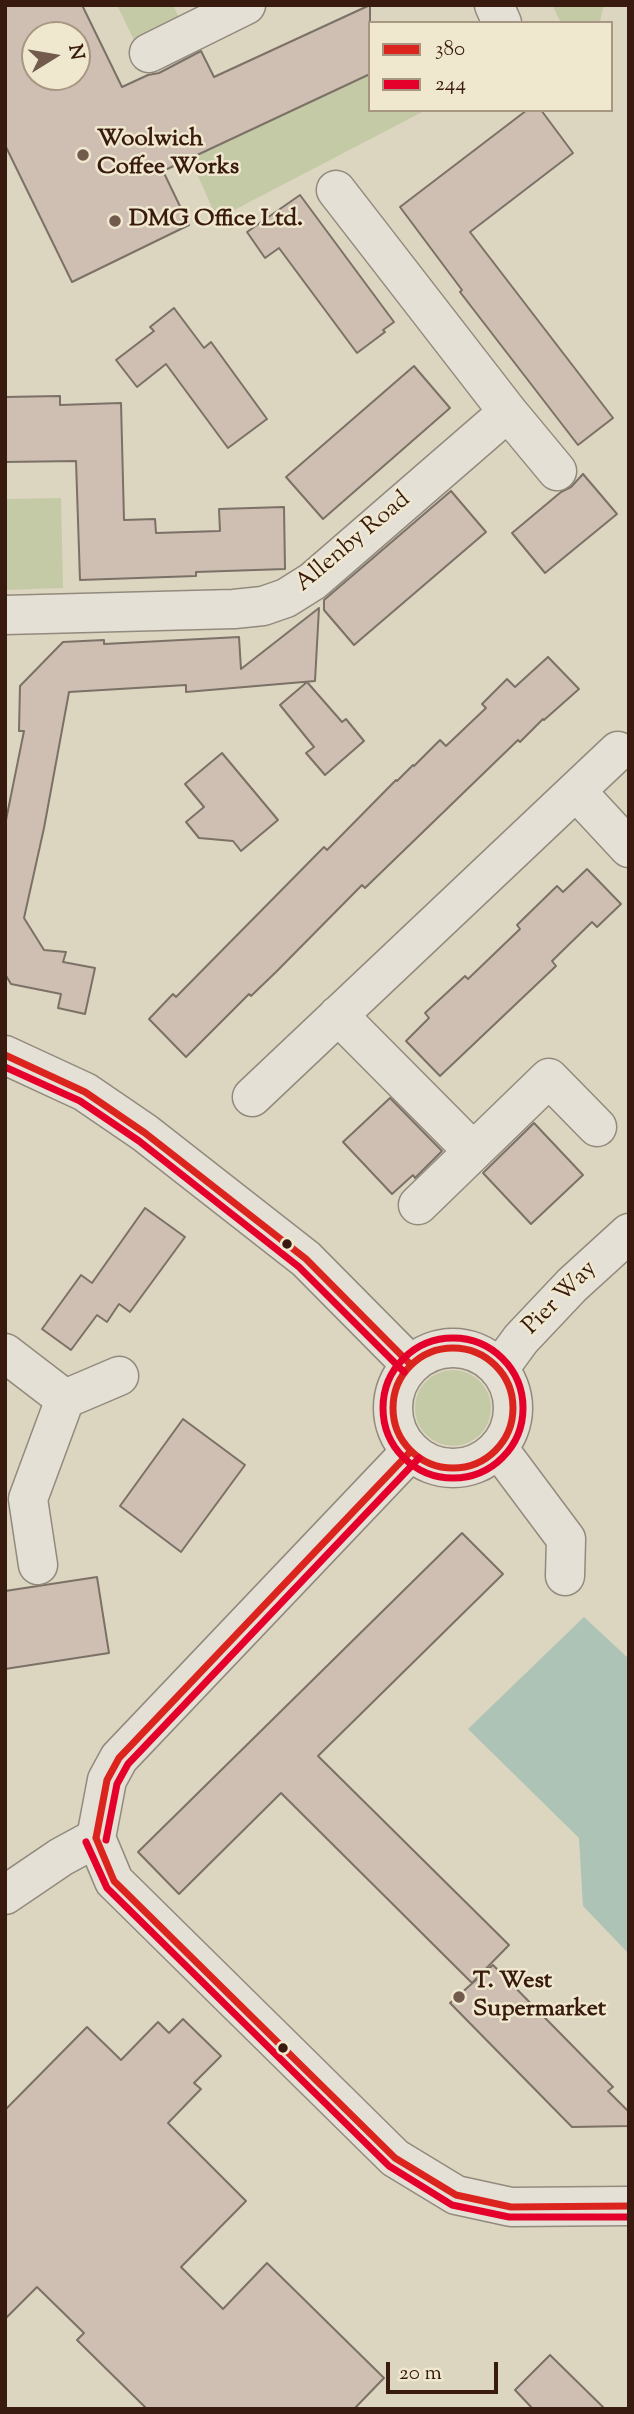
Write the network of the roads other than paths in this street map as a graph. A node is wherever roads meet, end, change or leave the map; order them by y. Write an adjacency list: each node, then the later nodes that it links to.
1 (246, 5): 4 (street)
2 (494, 5): 3 (street)
3 (501, 21)
4 (149, 52)
5 (336, 190): 6 (street)
6 (508, 412): 7 (street); 8 (street, Allenby Road)
7 (556, 471)
8 (5, 615)
9 (618, 751): 10 (street)
10 (576, 790): 11 (street); 12 (street)
11 (629, 848)
12 (338, 1015): 14 (street); 16 (street)
13 (5, 1055): 20 (street)
14 (251, 1097)
15 (597, 1127): 16 (street)
16 (473, 1151): 17 (street)
17 (418, 1205)
18 (629, 1233): 21 (street, Pier Way)
19 (5, 1353): 23 (street)
20 (411, 1365): 21 (street); 25 (street)
21 (499, 1369): 24 (street)
22 (119, 1376): 23 (street)
23 (65, 1399): 26 (street)
24 (498, 1448): 25 (street); 27 (street)
25 (411, 1451): 28 (street)
26 (38, 1565)
27 (565, 1576)
28 (96, 1838): 29 (street); 30 (street)
29 (5, 1895)
30 (629, 2206)

